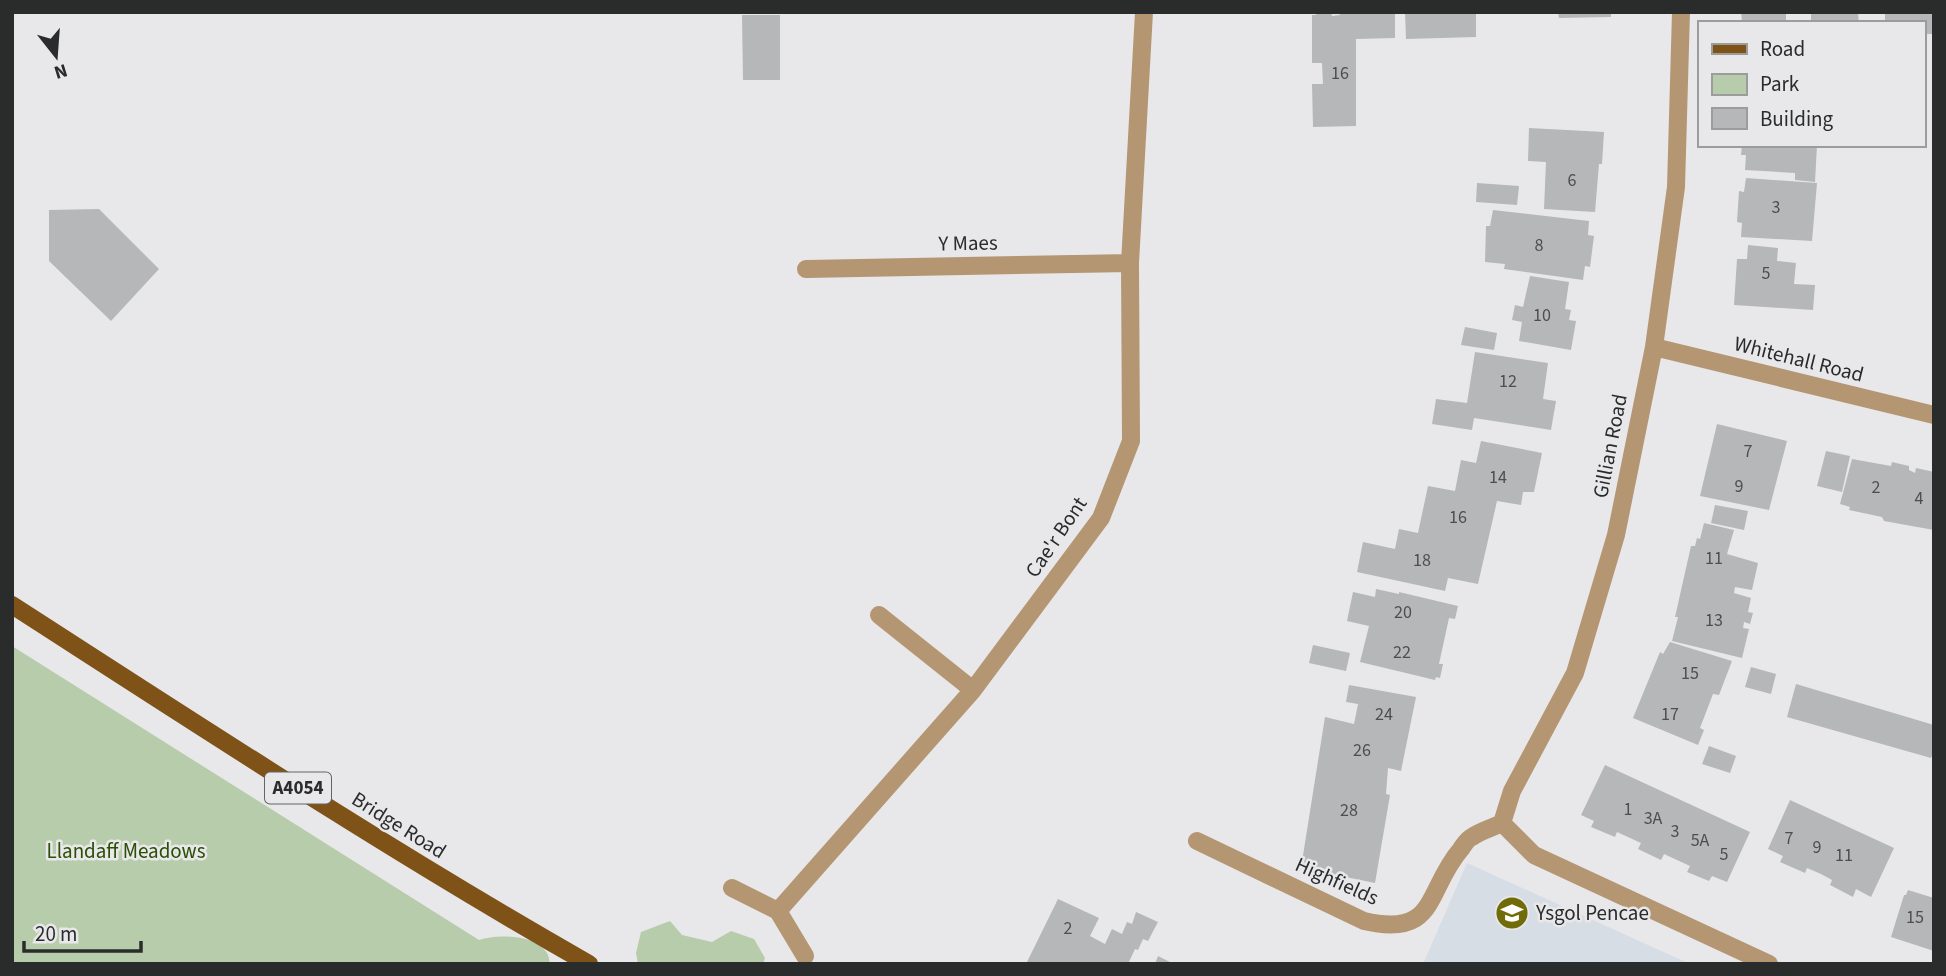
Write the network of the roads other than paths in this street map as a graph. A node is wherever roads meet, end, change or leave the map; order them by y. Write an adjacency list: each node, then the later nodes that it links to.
1 (1144, 12): 3 (street, Cae'r Bont)
2 (1682, 12): 5 (street, Gillian Road)
3 (1130, 263): 4 (street, Y Maes); 9 (street, Cae'r Bont)
4 (806, 269)
5 (1654, 347): 6 (street, Whitehall Road); 10 (street, Gillian Road)
6 (1934, 415)
7 (12, 605): 15 (main road, Bridge Road / A4054)
8 (879, 615): 9 (street)
9 (973, 690): 13 (street, Cae'r Bont)
10 (1502, 823): 11 (street, Highfields); 16 (street)
11 (1197, 841)
12 (732, 888): 13 (street)
13 (778, 911): 14 (street)
14 (805, 956)
15 (589, 964)
16 (1769, 964)

